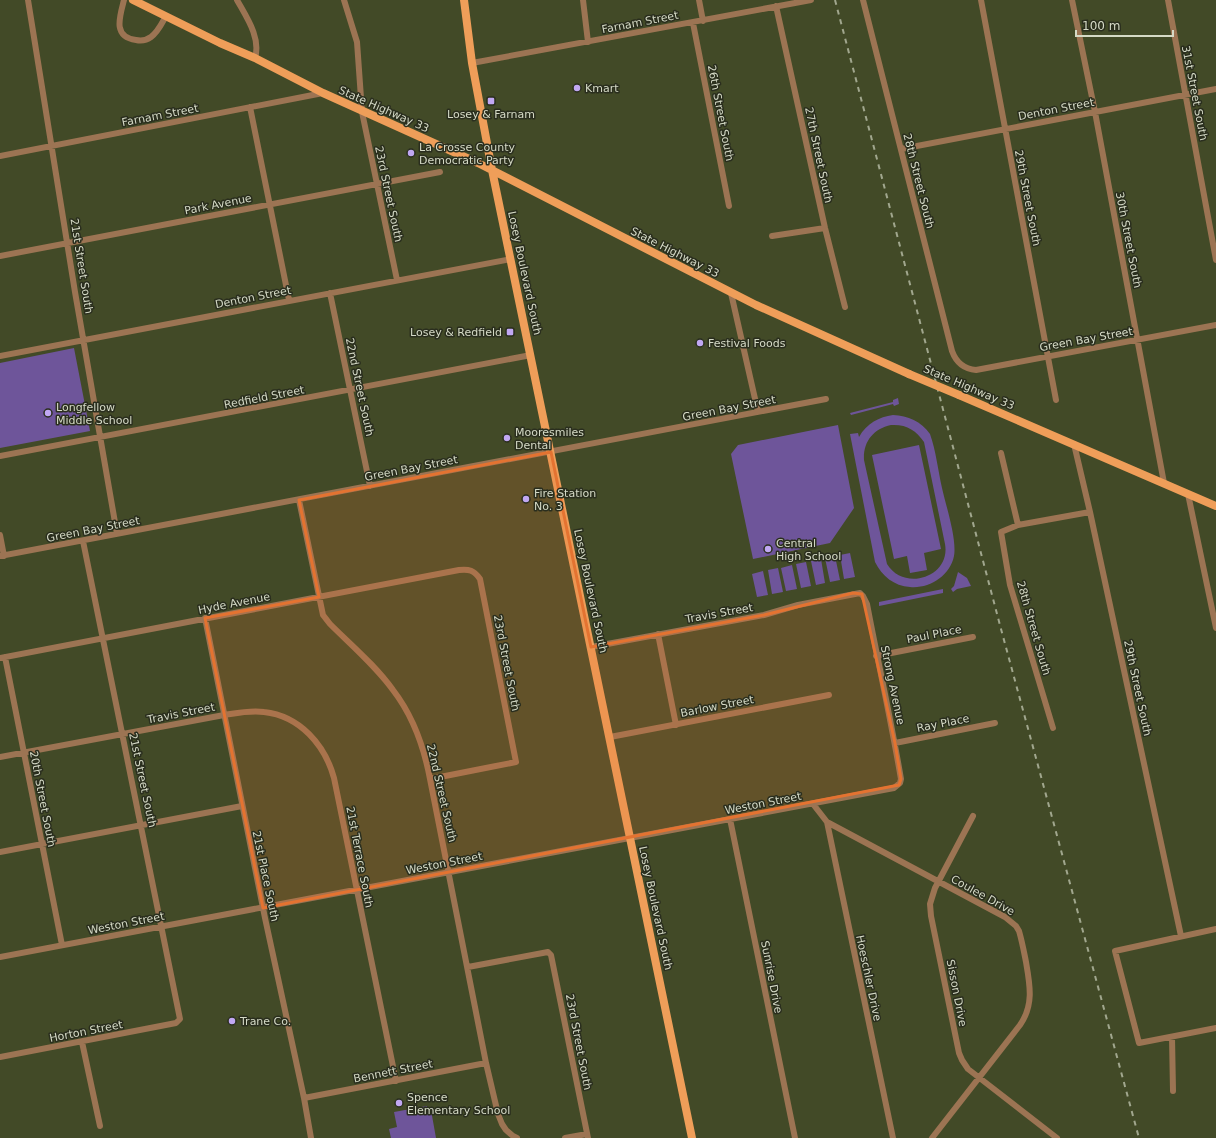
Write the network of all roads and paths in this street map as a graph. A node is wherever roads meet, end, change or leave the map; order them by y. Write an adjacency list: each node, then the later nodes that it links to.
1 (28, 0): 28 (street, 21st Street South)
2 (124, 0): 15 (street)
3 (133, 0): 15 (main road, State Highway 33)
4 (237, 0): 19 (street)
5 (344, 0): 25 (street, 23rd Street South)
6 (464, 0): 20 (main road, Losey Boulevard South)
7 (583, 0): 18 (street)
8 (699, 0): 16 (street)
9 (809, 0): 14 (street, Farnam Street)
10 (862, 0): 29 (street, 28th Street South)
11 (981, 0): 27 (street, 29th Street South)
12 (1072, 0): 26 (street, 30th Street South)
13 (1168, 0): 23 (street, 31st Street South)
14 (776, 6): 16 (street, Farnam Street); 36 (street, 27th Street South)
15 (166, 16): 19 (main road, State Highway 33)
16 (703, 21): 17 (street, Farnam Street)
17 (693, 23): 18 (street, Farnam Street); 35 (street, 26th Street South)
18 (588, 42): 20 (street, Farnam Street)
19 (255, 58): 22 (main road, State Highway 33)
20 (472, 63): 31 (main road, Losey Boulevard South)
21 (1216, 89): 23 (street, Denton Street)
22 (323, 93): 24 (street, Farnam Street); 25 (main road, State Highway 33)
23 (1186, 95): 26 (street, Denton Street); 41 (street, 31st Street South)
24 (250, 107): 28 (street, Farnam Street); 34 (street)
25 (362, 112): 31 (main road, State Highway 33); 33 (street, 23rd Street South)
26 (1095, 112): 27 (street, Denton Street); 49 (street, 30th Street South)
27 (1005, 129): 29 (street, Denton Street); 51 (street, 29th Street South)
28 (52, 146): 30 (street, Farnam Street); 38 (street, 21st Street South)
29 (901, 149): 53 (street, 28th Street South)
30 (0, 156)
31 (492, 170): 40 (main road, Losey Boulevard South); 44 (main road, State Highway 33)
32 (440, 172): 33 (street, Park Avenue)
33 (378, 183): 34 (street, Park Avenue); 42 (street, 23rd Street South)
34 (269, 204): 38 (street, Park Avenue); 45 (street)
35 (729, 206)
36 (824, 228): 37 (street); 46 (street, 27th Street South)
37 (772, 236)
38 (68, 243): 39 (street, Park Avenue); 48 (street, 21st Street South)
39 (0, 256)
40 (511, 259): 42 (street, Denton Street); 50 (main road, Losey Boulevard South)
41 (1216, 260)
42 (397, 280): 43 (street, Denton Street)
43 (330, 293): 45 (street, Denton Street); 54 (street, 22nd Street South)
44 (731, 293): 57 (street); 59 (main road, State Highway 33, bridge)
45 (289, 300): 48 (street, Denton Street)
46 (845, 307)
47 (1216, 325): 49 (street, Green Bay Street)
48 (83, 340): 52 (street, Denton Street); 58 (street, 21st Street South)
49 (1138, 340): 51 (street, Green Bay Street); 63 (street, 30th Street South)
50 (531, 355): 54 (street, Redfield Street); 60 (main road, Losey Boulevard South)
51 (1048, 355): 53 (street, Green Bay Street); 56 (street, 29th Street South)
52 (0, 356)
53 (961, 364)
54 (350, 390): 58 (street, Redfield Street); 64 (street, 22nd Street South)
55 (826, 399): 57 (street, Green Bay Street)
56 (1056, 400)
57 (758, 412): 60 (street, Green Bay Street)
58 (100, 438): 62 (street, Redfield Street); 70 (street, 21st Street South)
59 (1074, 444): 63 (main road, State Highway 33); 68 (street, 29th Street South)
60 (551, 452): 64 (street, Green Bay Street); 82 (main road, Losey Boulevard South)
61 (1002, 453): 69 (street)
62 (0, 456)
63 (1164, 484): 65 (main road, State Highway 33)
64 (370, 486): 66 (street, Green Bay Street)
65 (1188, 494): 67 (main road, State Highway 33); 78 (street)
66 (299, 500): 70 (street, Green Bay Street); 76 (street, 22nd Street South)
67 (1216, 506)
68 (1090, 512): 69 (street); 112 (street, 29th Street South)
69 (1018, 525): 89 (street, 28th Street South)
70 (117, 534): 72 (street, Green Bay Street)
71 (0, 535): 73 (street)
72 (83, 540): 73 (street, Green Bay Street); 81 (street, 21st Street South)
73 (2, 556)
74 (472, 570): 76 (street, Hyde Avenue); 95 (street, 23rd Street South)
75 (850, 596): 79 (street, Travis Street); 83 (street, Strong Avenue)
76 (319, 597): 77 (street, Hyde Avenue); 95 (street, 22nd Street South)
77 (205, 618): 81 (street, Hyde Avenue); 86 (street, 21st Place South)
78 (1216, 628)
79 (658, 634): 82 (street, Travis Street); 88 (street)
80 (973, 636): 83 (street, Paul Place)
81 (102, 637): 84 (street, Hyde Avenue); 90 (street, 21st Street South)
82 (591, 647): 91 (main road, Losey Boulevard South)
83 (876, 656): 92 (street, Strong Avenue)
84 (2, 657): 93 (street, 20th Street South)
85 (829, 695): 88 (street, Barlow Street)
86 (224, 715): 90 (street, Travis Street); 98 (street, 21st Place South); 108 (street, 21st Terrace South)
87 (995, 723): 92 (street, Ray Place)
88 (676, 724): 91 (street, Barlow Street)
89 (1053, 728)
90 (123, 734): 93 (street, Travis Street); 102 (street, 21st Street South)
91 (610, 737): 103 (main road, Losey Boulevard South)
92 (895, 742): 96 (street, Strong Avenue)
93 (24, 753): 94 (street, Travis Street); 104 (street, 20th Street South)
94 (0, 757)
95 (430, 779): 106 (street, 22nd Street South)
96 (892, 789): 97 (street, Weston Street)
97 (813, 804): 100 (street, Weston Street); 101 (street, Coulee Drive)
98 (242, 806): 102 (street); 109 (street, 21st Place South)
99 (974, 816): 107 (street, Sisson Drive)
100 (730, 819): 103 (street, Weston Street); 132 (street, Sunrise Drive)
101 (827, 822): 107 (street, Coulee Drive); 133 (street, Hoeschler Drive)
102 (142, 825): 104 (street); 110 (street, 21st Street South)
103 (630, 839): 106 (street, Weston Street); 131 (main road, Losey Boulevard South)
104 (42, 844): 105 (street); 113 (street, 20th Street South)
105 (0, 852)
106 (449, 872): 108 (street, Weston Street); 115 (street, 22nd Street South)
107 (938, 882): 122 (street, Sisson Drive); 122 (street, Coulee Drive)
108 (356, 890): 109 (street, Weston Street); 123 (street, 21st Terrace South)
109 (263, 908): 110 (street, Weston Street); 125 (street, 21st Place South)
110 (162, 927): 113 (street, Weston Street); 116 (street, 21st Street South)
111 (1216, 929): 112 (street)
112 (1181, 936): 118 (street)
113 (62, 945): 114 (street, Weston Street)
114 (0, 957)
115 (468, 968): 121 (street, 22nd Street South); 127 (street, 23rd Street South)
116 (176, 1023): 119 (street, Horton Street)
117 (1216, 1028): 118 (street)
118 (1172, 1037): 124 (street)
119 (82, 1042): 120 (street, Horton Street); 126 (street)
120 (0, 1057)
121 (486, 1063): 123 (street, Bennett Street); 129 (street, 22nd Street South)
122 (978, 1077): 134 (street, Coulee Drive); 135 (street, Sisson Drive)
123 (396, 1081): 125 (street, Bennett Street)
124 (1173, 1092)
125 (304, 1098): 128 (street, 21st Place South)
126 (100, 1126)
127 (588, 1136): 130 (street)
128 (311, 1138)
129 (517, 1138)
130 (565, 1138)
131 (692, 1138)
132 (795, 1138)
133 (893, 1138)
134 (932, 1138)
135 (1057, 1138)

